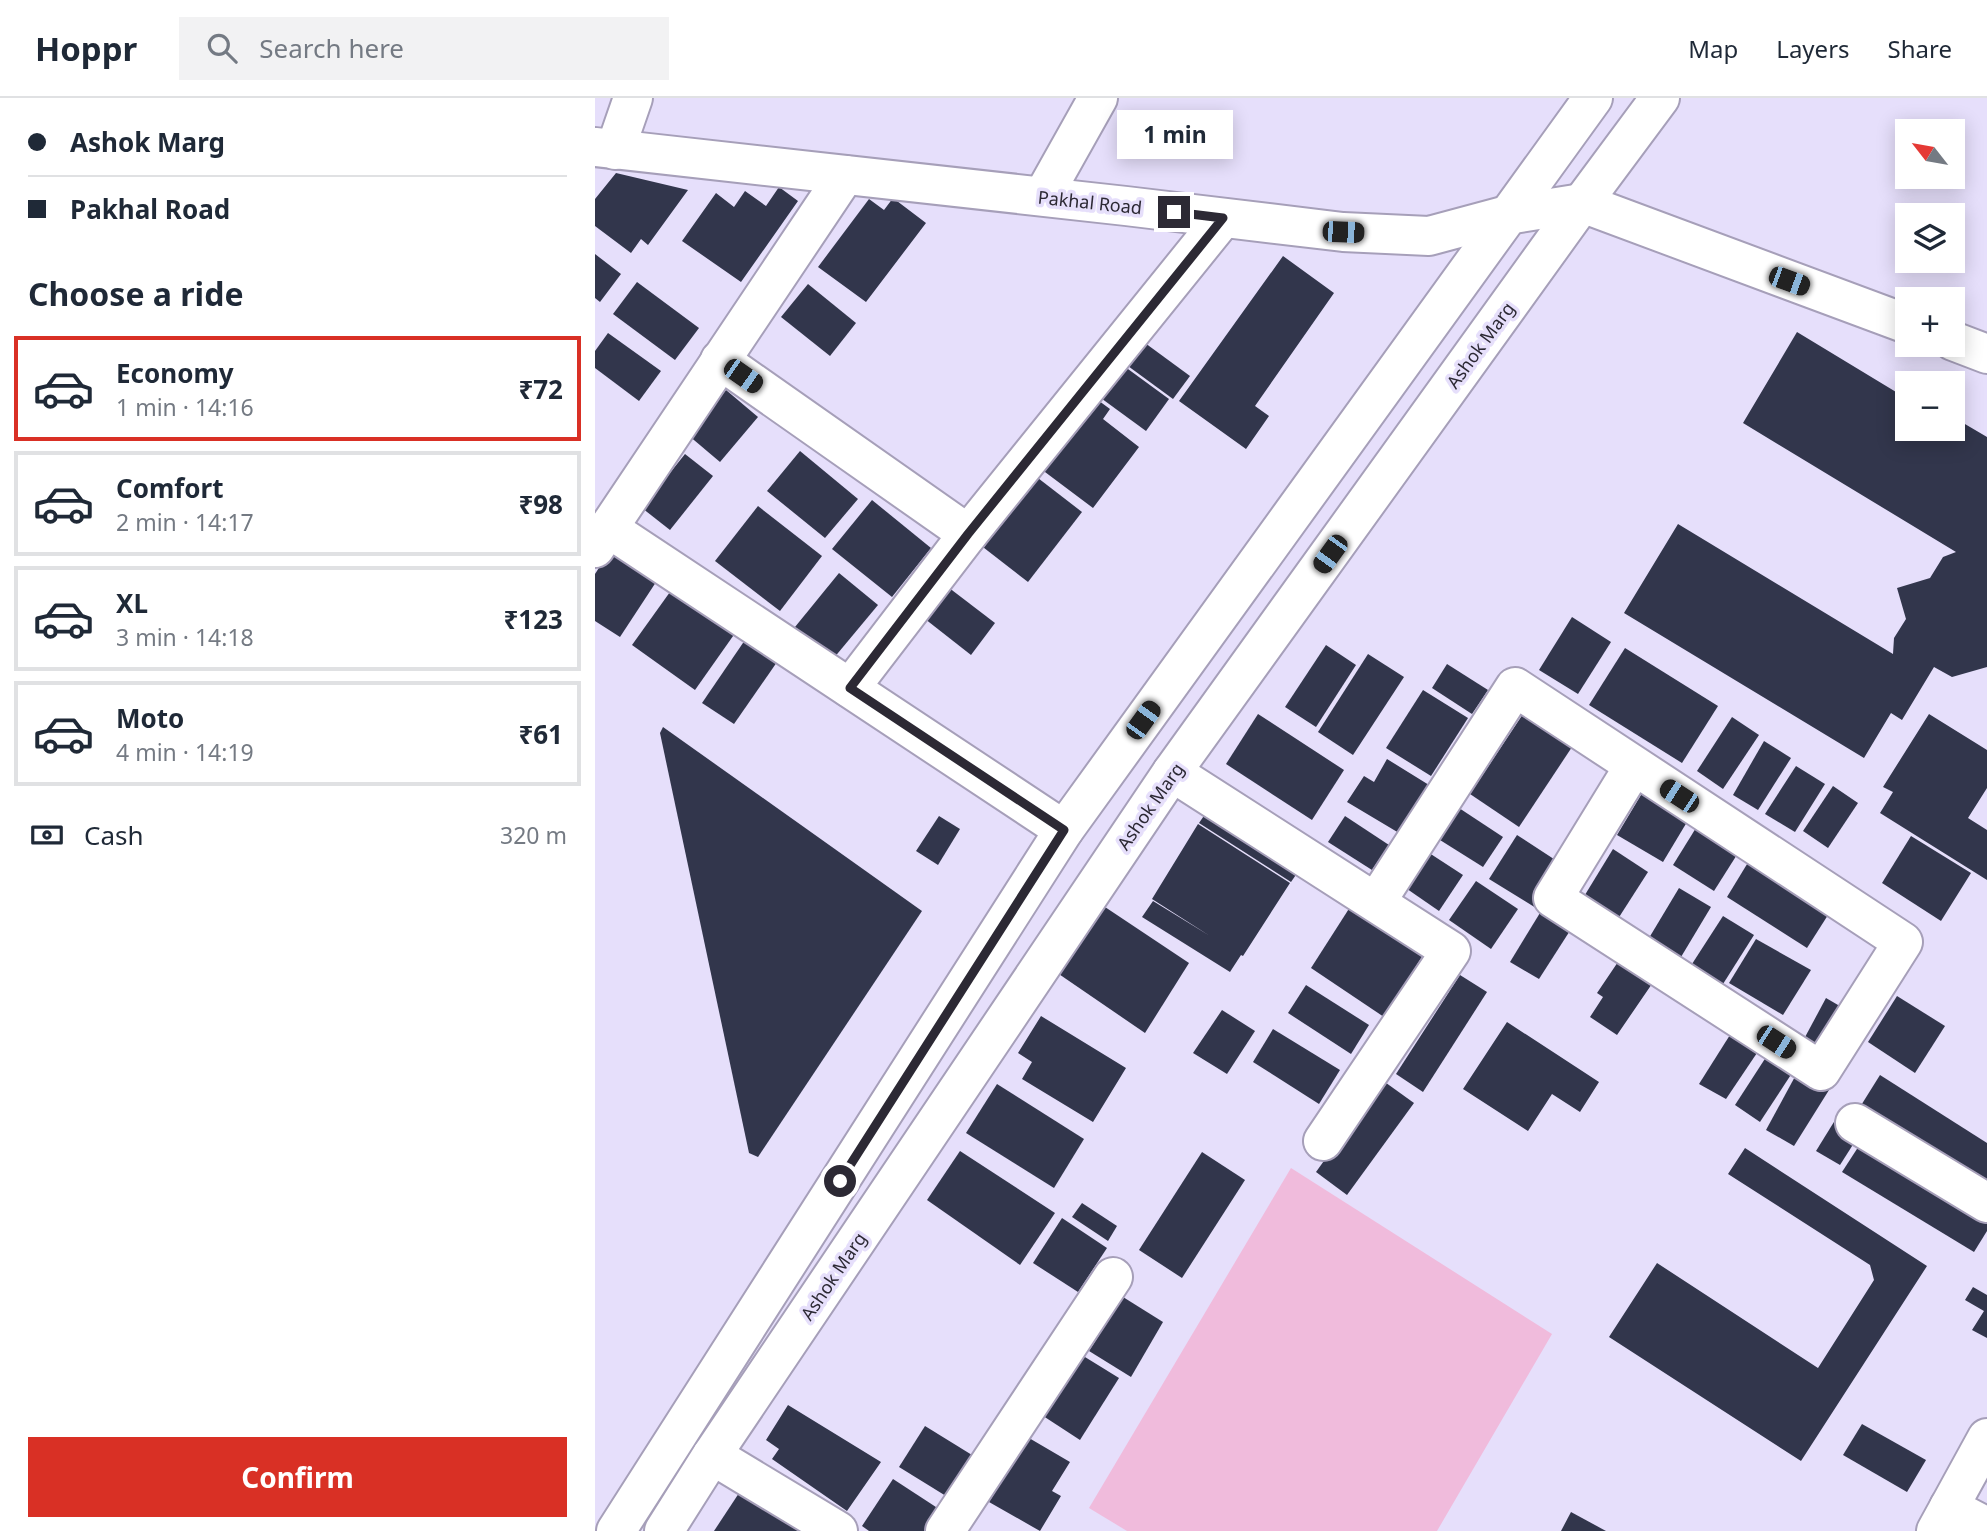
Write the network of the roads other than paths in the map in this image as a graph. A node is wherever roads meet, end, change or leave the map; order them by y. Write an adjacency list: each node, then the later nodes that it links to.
1 (633, 98): 5 (street)
2 (1098, 98): 7 (street)
3 (1593, 98): 9 (street)
4 (1660, 98): 8 (street, Ashok Marg)
5 (605, 149): 6 (street, Pakhal Road)
6 (845, 175): 7 (street, Pakhal Road); 14 (street)
7 (1043, 197): 10 (street, Pakhal Road)
8 (1581, 203): 9 (street, Pakhal Road); 11 (street); 19 (street, Ashok Marg)
9 (1507, 215): 10 (street, Pakhal Road); 20 (street)
10 (1223, 218): 15 (street)
11 (1895, 320)
12 (1965, 346): 13 (street)
13 (1987, 354)
14 (720, 360): 15 (street); 16 (street)
15 (968, 534): 17 (street)
16 (602, 538): 17 (street)
17 (850, 688): 20 (street)
18 (1634, 766): 18 (street); 21 (street)
19 (1172, 772): 21 (street); 27 (street, Ashok Marg)
20 (1064, 830): 30 (street)
21 (1376, 902): 23 (street)
22 (1855, 1123): 24 (street)
23 (1323, 1141)
24 (1987, 1203)
25 (1112, 1277): 33 (street)
26 (1987, 1438): 28 (street)
27 (712, 1455): 31 (street, Ashok Marg); 32 (street)
28 (1943, 1519): 29 (street)
29 (1987, 1527)
30 (616, 1531)
31 (664, 1531)
32 (838, 1531)
33 (945, 1531)

